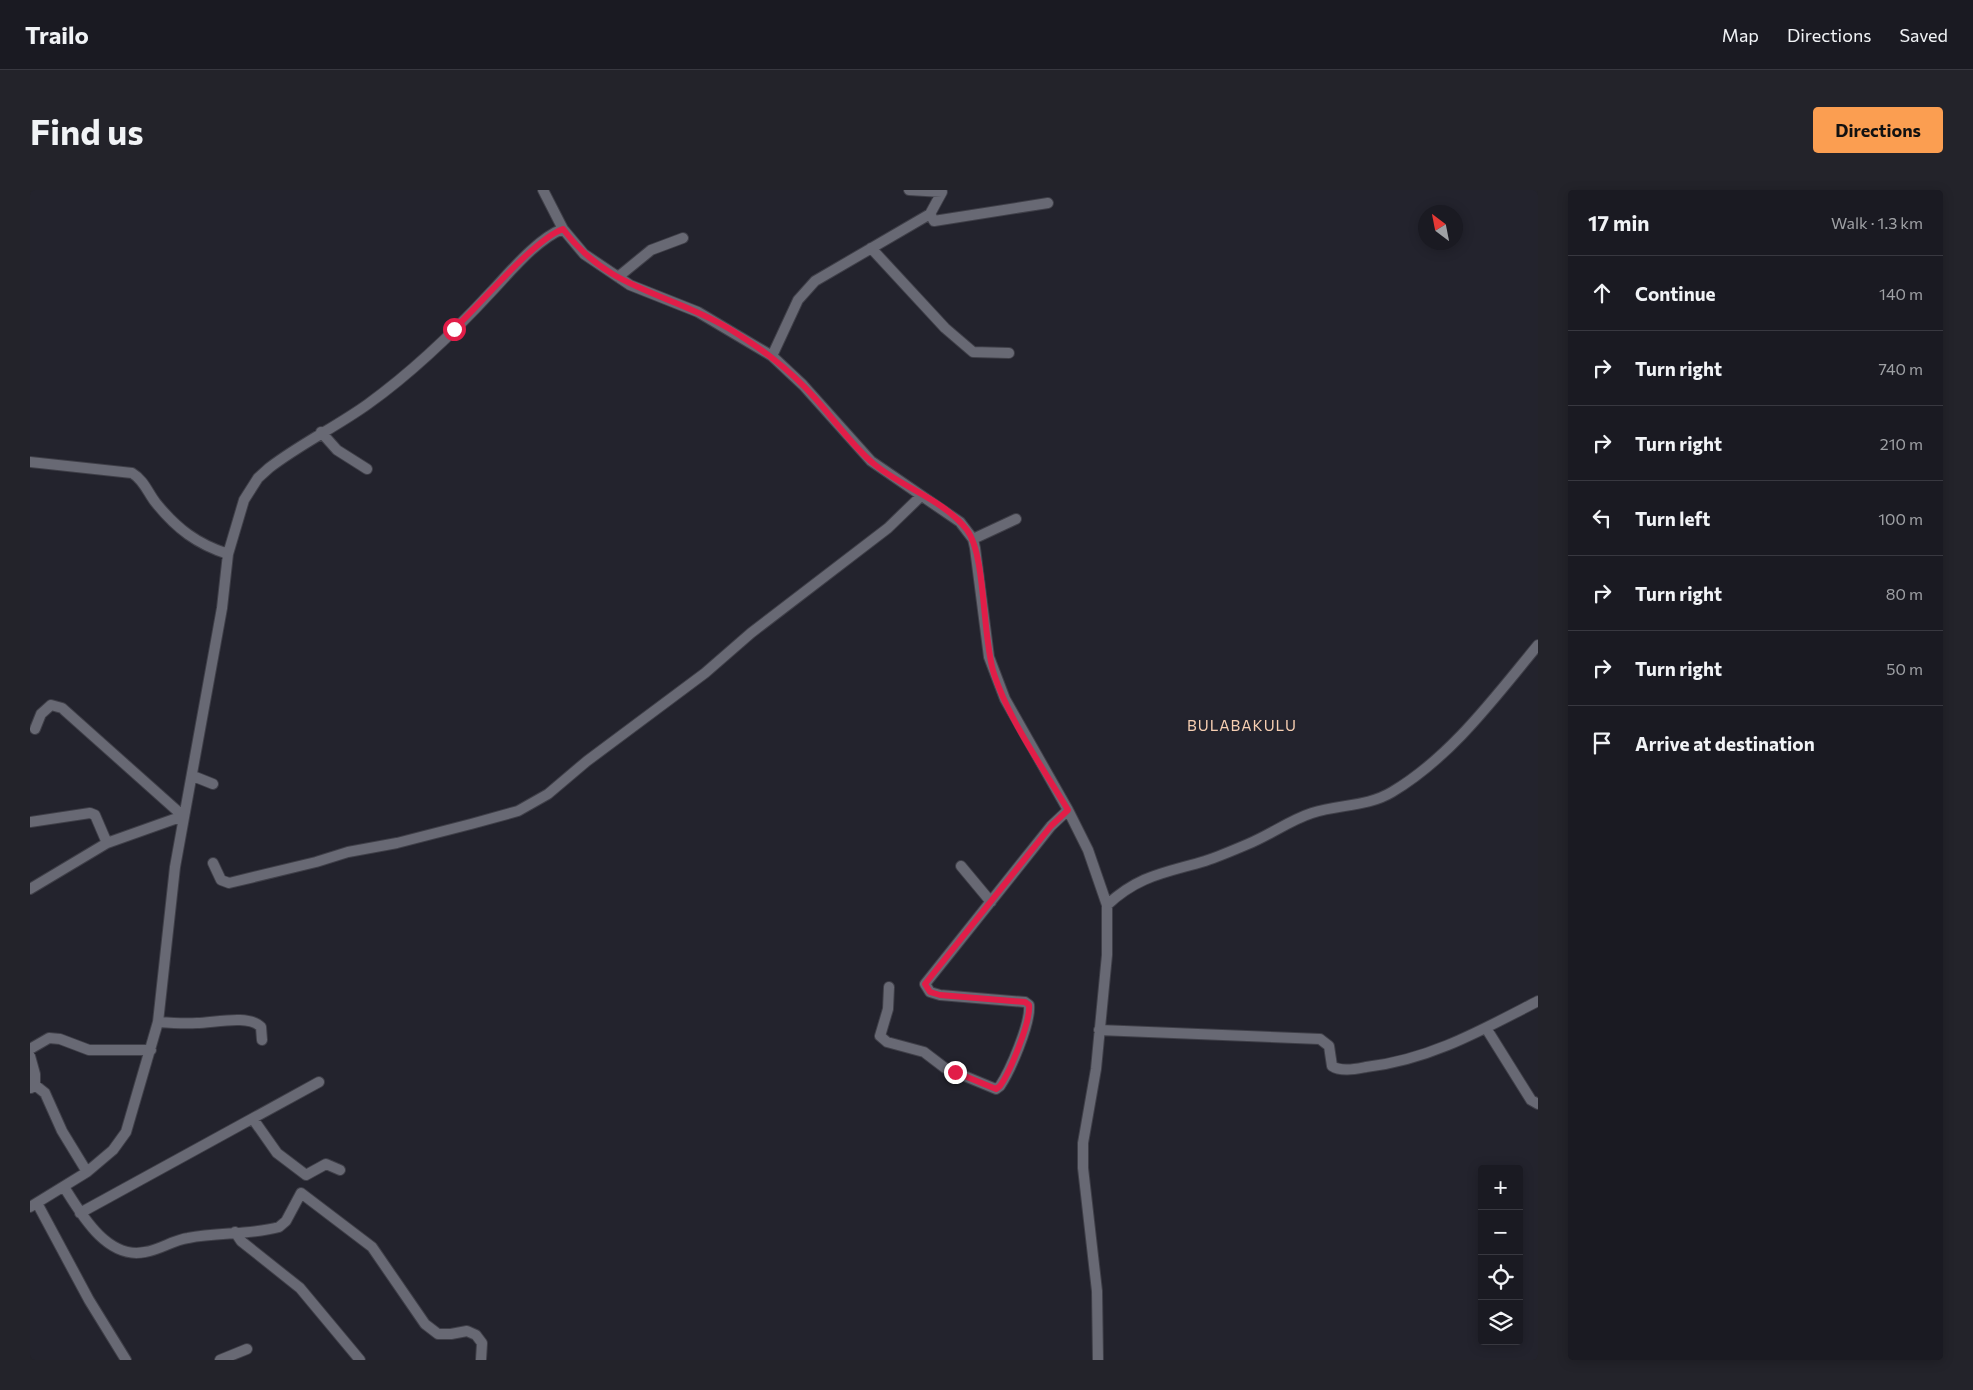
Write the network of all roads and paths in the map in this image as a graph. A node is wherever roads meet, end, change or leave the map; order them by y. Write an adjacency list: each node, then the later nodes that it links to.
1 (543, 190): 5 (street)
2 (909, 190): 4 (street)
3 (1048, 204): 4 (street)
4 (930, 214): 7 (street)
5 (563, 229): 8 (street); 11 (street)
6 (683, 238): 8 (street)
7 (871, 248): 9 (street); 10 (street)
8 (618, 277): 10 (street)
9 (1009, 352)
10 (772, 356): 14 (street)
11 (321, 432): 13 (street); 17 (street)
12 (30, 462): 17 (street)
13 (367, 469)
14 (921, 496): 16 (street); 26 (street)
15 (1016, 519): 16 (street)
16 (973, 539): 22 (street)
17 (228, 554): 20 (street)
18 (1538, 645): 30 (street)
19 (35, 729): 23 (street)
20 (193, 776): 21 (street); 23 (street)
21 (213, 784)
22 (1068, 810): 29 (street); 30 (street)
23 (183, 816): 25 (street); 33 (street)
24 (30, 822): 25 (street)
25 (108, 843): 28 (street)
26 (213, 863)
27 (961, 866): 29 (street)
28 (30, 889)
29 (992, 902): 31 (street)
30 (1107, 905): 35 (street)
31 (889, 987)
32 (1538, 1001): 34 (street)
33 (158, 1022): 36 (street); 38 (street)
34 (1486, 1028): 35 (street); 42 (street)
35 (1099, 1030): 57 (street)
36 (262, 1040)
37 (30, 1049): 38 (street)
38 (151, 1050): 45 (street)
39 (30, 1056): 41 (street)
40 (320, 1082): 43 (street)
41 (32, 1087): 45 (street)
42 (1538, 1104)
43 (252, 1119): 46 (street); 50 (street)
44 (340, 1170): 46 (street)
45 (87, 1172): 47 (street)
46 (306, 1176): 48 (street)
47 (64, 1187): 49 (street); 50 (street)
48 (301, 1193): 51 (street); 56 (street)
49 (34, 1205): 53 (street)
50 (80, 1213): 51 (street)
51 (235, 1232): 55 (street)
52 (247, 1349): 54 (street)
53 (126, 1360)
54 (220, 1360)
55 (360, 1360)
56 (481, 1360)
57 (1098, 1360)

